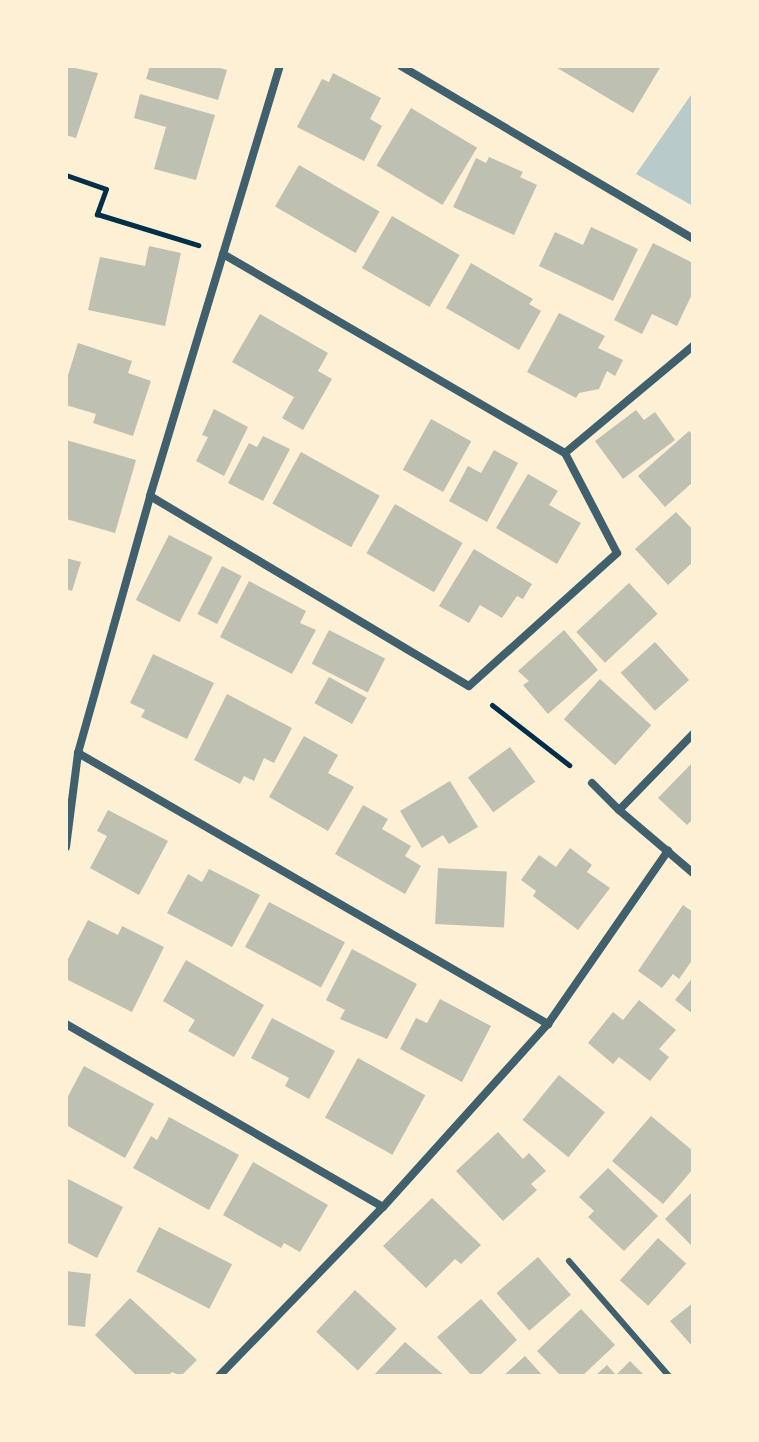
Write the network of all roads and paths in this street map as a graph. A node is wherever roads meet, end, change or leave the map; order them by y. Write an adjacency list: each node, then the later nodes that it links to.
1 (280, 66): 6 (street)
2 (401, 66): 4 (street)
3 (66, 175): 5 (path)
4 (693, 239)
5 (199, 246)
6 (223, 254): 8 (street); 9 (street)
7 (693, 346): 8 (street)
8 (565, 453): 10 (street)
9 (150, 496): 10 (street); 12 (street)
10 (469, 686): 13 (path)
11 (693, 734): 14 (street)
12 (78, 753): 15 (street); 19 (street)
13 (592, 783): 14 (street)
14 (619, 810): 16 (street)
15 (66, 847)
16 (668, 851): 17 (street); 19 (street)
17 (693, 873)
18 (66, 1024): 20 (street)
19 (548, 1024): 20 (street)
20 (383, 1207): 22 (street)
21 (569, 1261): 23 (lane)
22 (219, 1376)
23 (669, 1376)

